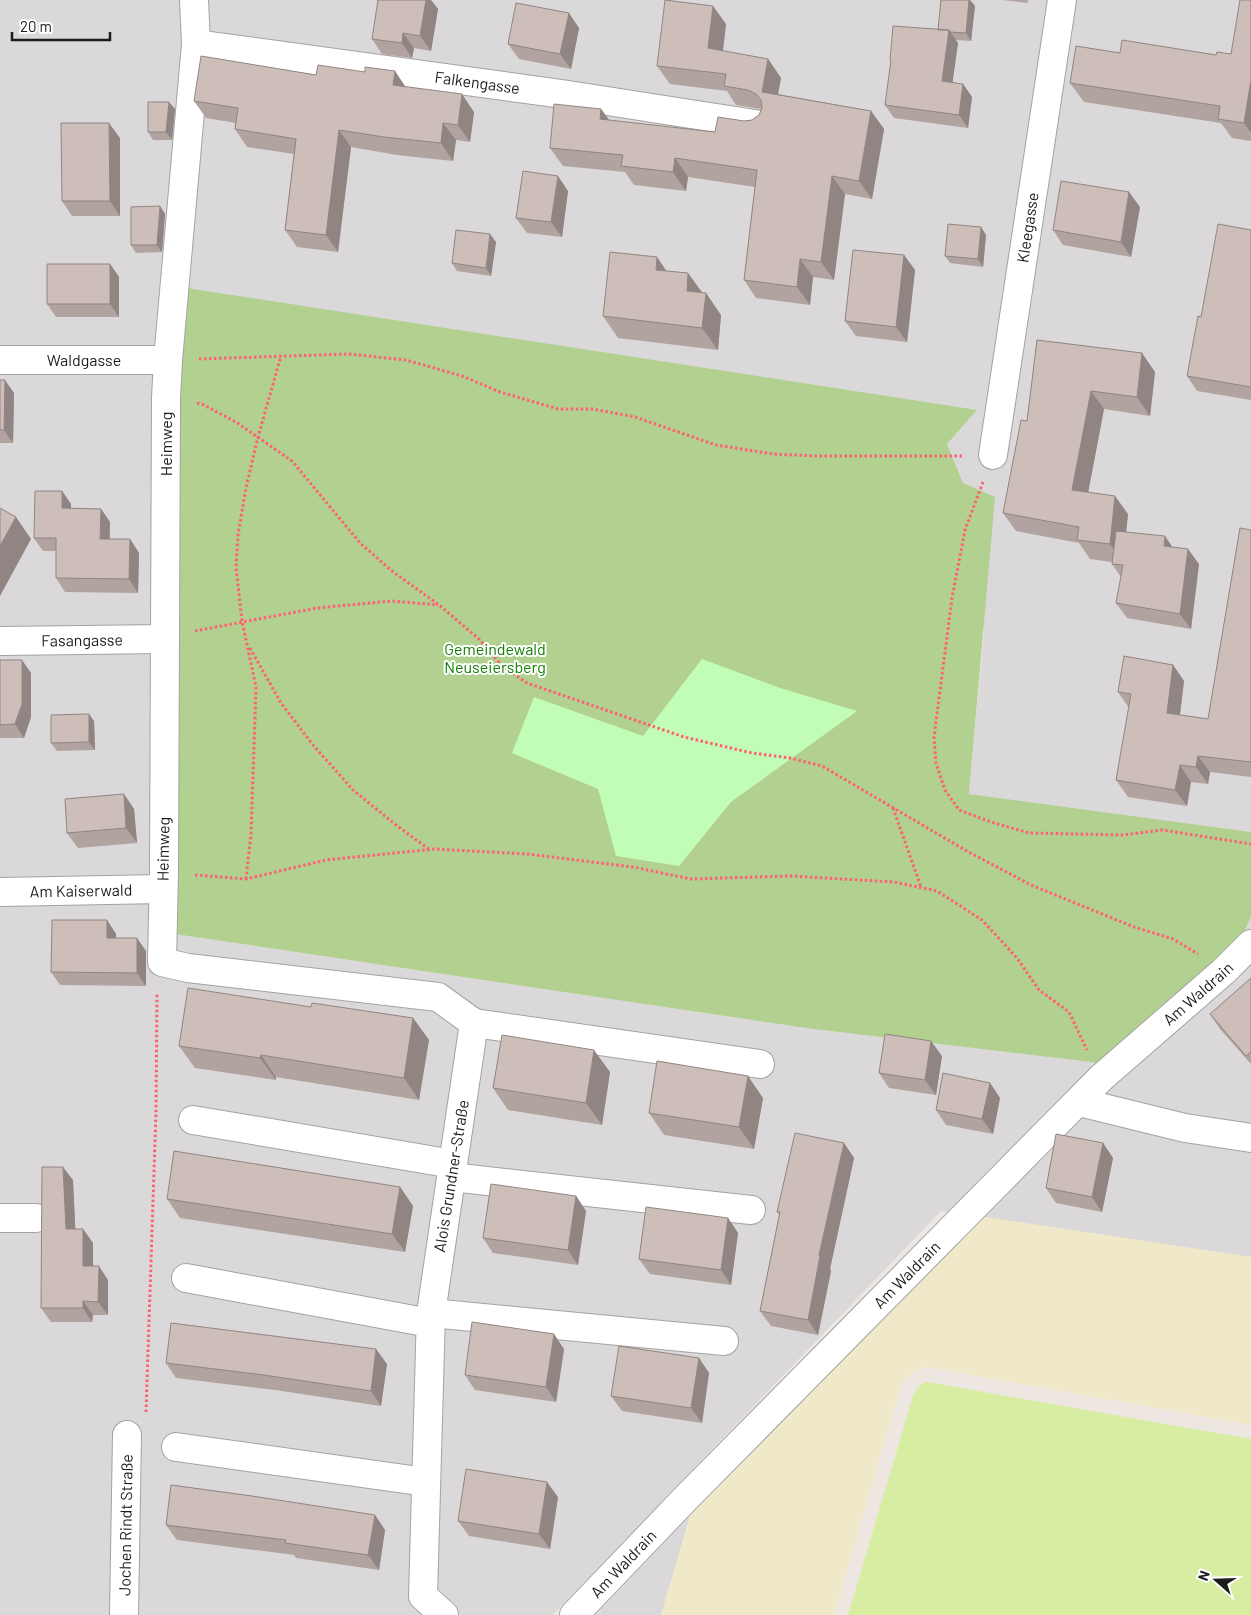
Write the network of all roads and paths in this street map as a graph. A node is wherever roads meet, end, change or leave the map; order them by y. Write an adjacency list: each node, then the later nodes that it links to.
1 (194, 0): 3 (street, Heimweg)
2 (1062, 0): 10 (street, Kleegasse)
3 (196, 44): 4 (street, Falkengasse); 7 (street, Heimweg)
4 (758, 124)
5 (281, 356): 7 (path); 9 (path); 10 (path)
6 (0, 360): 7 (street, Waldgasse)
7 (168, 360): 8 (street, Heimweg)
8 (166, 398): 9 (path); 13 (street, Heimweg)
9 (258, 437): 11 (path); 12 (path)
10 (993, 456): 17 (path)
11 (439, 605): 12 (path); 16 (path)
12 (242, 622): 13 (path); 15 (path)
13 (165, 640): 14 (street, Fasangasse); 20 (street, Heimweg)
14 (0, 641)
15 (247, 644): 18 (path); 19 (path)
16 (892, 808): 21 (path); 25 (path)
17 (1251, 844)
18 (431, 850): 19 (path); 21 (path)
19 (246, 879): 20 (path)
20 (163, 881): 22 (street, Am Kaiserwald); 24 (street, Heimweg)
21 (921, 888): 28 (path)
22 (0, 892)
23 (1251, 944): 25 (street, Am Waldrain)
24 (162, 962): 26 (street); 39 (path)
25 (1224, 971): 28 (street, Am Waldrain)
26 (474, 1023): 27 (street); 32 (street, Alois Grundner-Straße)
27 (760, 1064)
28 (1101, 1078): 29 (street, Am Waldrain)
29 (1079, 1102): 31 (street); 44 (street, Am Waldrain)
30 (193, 1120): 32 (street)
31 (1251, 1138)
32 (452, 1170): 33 (street); 37 (street, Alois Grundner-Straße)
33 (751, 1210)
34 (0, 1218): 35 (street)
35 (36, 1218)
36 (186, 1278): 37 (street)
37 (430, 1318): 38 (street); 41 (street, Alois Grundner-Straße)
38 (724, 1341)
39 (136, 1428): 42 (street, Jochen Rindt Straße)
40 (176, 1446): 41 (street)
41 (426, 1482): 43 (street, Alois Grundner-Straße)
42 (124, 1615)
43 (444, 1615)
44 (574, 1615)

